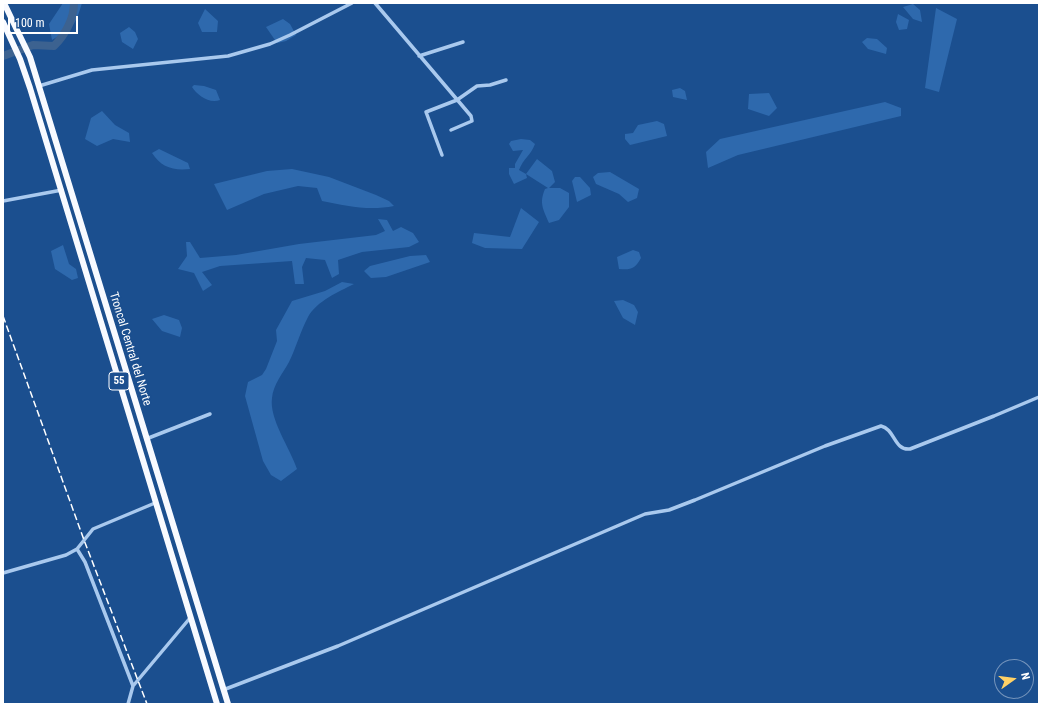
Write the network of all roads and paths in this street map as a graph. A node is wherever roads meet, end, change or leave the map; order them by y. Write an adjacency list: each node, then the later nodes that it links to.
1 (4, 3): 8 (highway, Troncal Central del Norte / 55)
2 (352, 3): 8 (street)
3 (375, 3): 6 (street)
4 (3, 22): 12 (highway, Troncal Central del Norte / 55)
5 (463, 42): 6 (street)
6 (419, 56): 9 (street)
7 (506, 80): 9 (street)
8 (39, 86): 16 (highway, Troncal Central del Norte / 55)
9 (457, 100): 10 (street); 11 (street)
10 (451, 130)
11 (442, 155)
12 (62, 190): 13 (street); 17 (highway, Troncal Central del Norte / 55)
13 (3, 201)
14 (1039, 396): 22 (street)
15 (210, 414): 16 (street)
16 (146, 438): 22 (highway, Troncal Central del Norte / 55)
17 (155, 503): 18 (street); 20 (highway, Troncal Central del Norte / 55)
18 (77, 549): 19 (street); 21 (street)
19 (3, 573)
20 (190, 618): 21 (street); 24 (highway, Troncal Central del Norte / 55)
21 (133, 686): 23 (street)
22 (223, 690): 25 (highway, Troncal Central del Norte / 55)
23 (128, 704)
24 (217, 704)
25 (228, 704)

